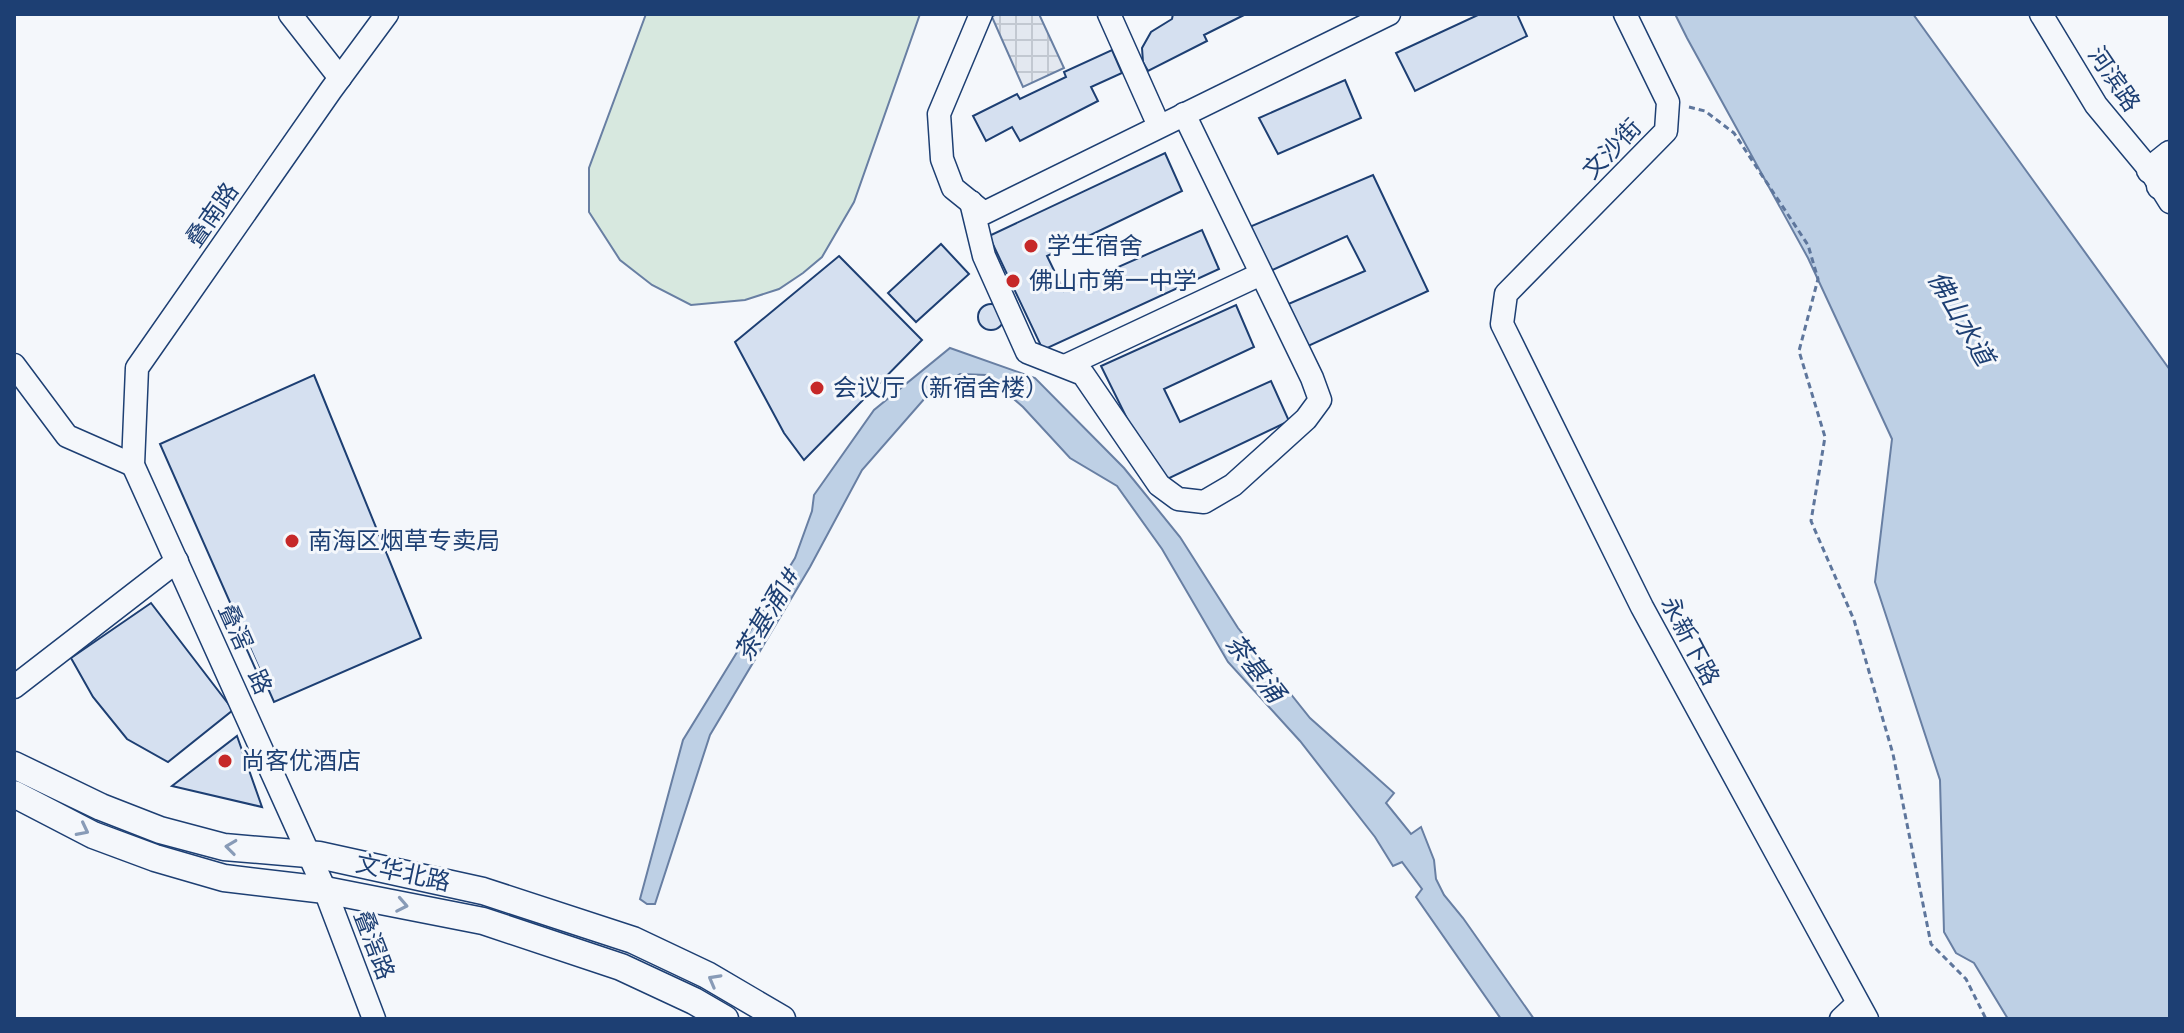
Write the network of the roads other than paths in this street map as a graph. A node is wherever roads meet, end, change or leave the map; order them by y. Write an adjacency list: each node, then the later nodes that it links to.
1 (290, 14): 8 (street)
2 (387, 14): 8 (street, 叠南路)
3 (981, 14): 12 (street)
4 (1109, 14): 10 (street)
5 (1389, 14): 9 (street)
6 (1625, 14): 14 (street, 文沙街)
7 (2041, 14): 11 (street, 河滨路)
8 (340, 78): 17 (street, 叠南路)
9 (1184, 114): 10 (street); 13 (street)
10 (1159, 126): 12 (street)
11 (2164, 178)
12 (971, 202): 15 (street)
13 (1261, 274): 15 (street); 15 (street)
14 (1506, 294): 24 (street, 永新下路)
15 (1065, 366)
16 (15, 370): 17 (street)
17 (133, 465): 18 (street, 叠滘一路)
18 (177, 561): 19 (street); 22 (street, 叠滘一路)
19 (14, 687)
20 (14, 765): 22 (main road, 文华北路, one-way to 20)
21 (14, 794): 23 (main road, 文华北路, one-way to 23)
22 (309, 854): 23 (street, 叠滘一路); 27 (main road, 文华北路, one-way to 22)
23 (325, 890): 25 (street, 叠滘路); 26 (main road, 文华北路, one-way to 26)
24 (1855, 1014)
25 (374, 1019)
26 (725, 1019)
27 (782, 1019)

